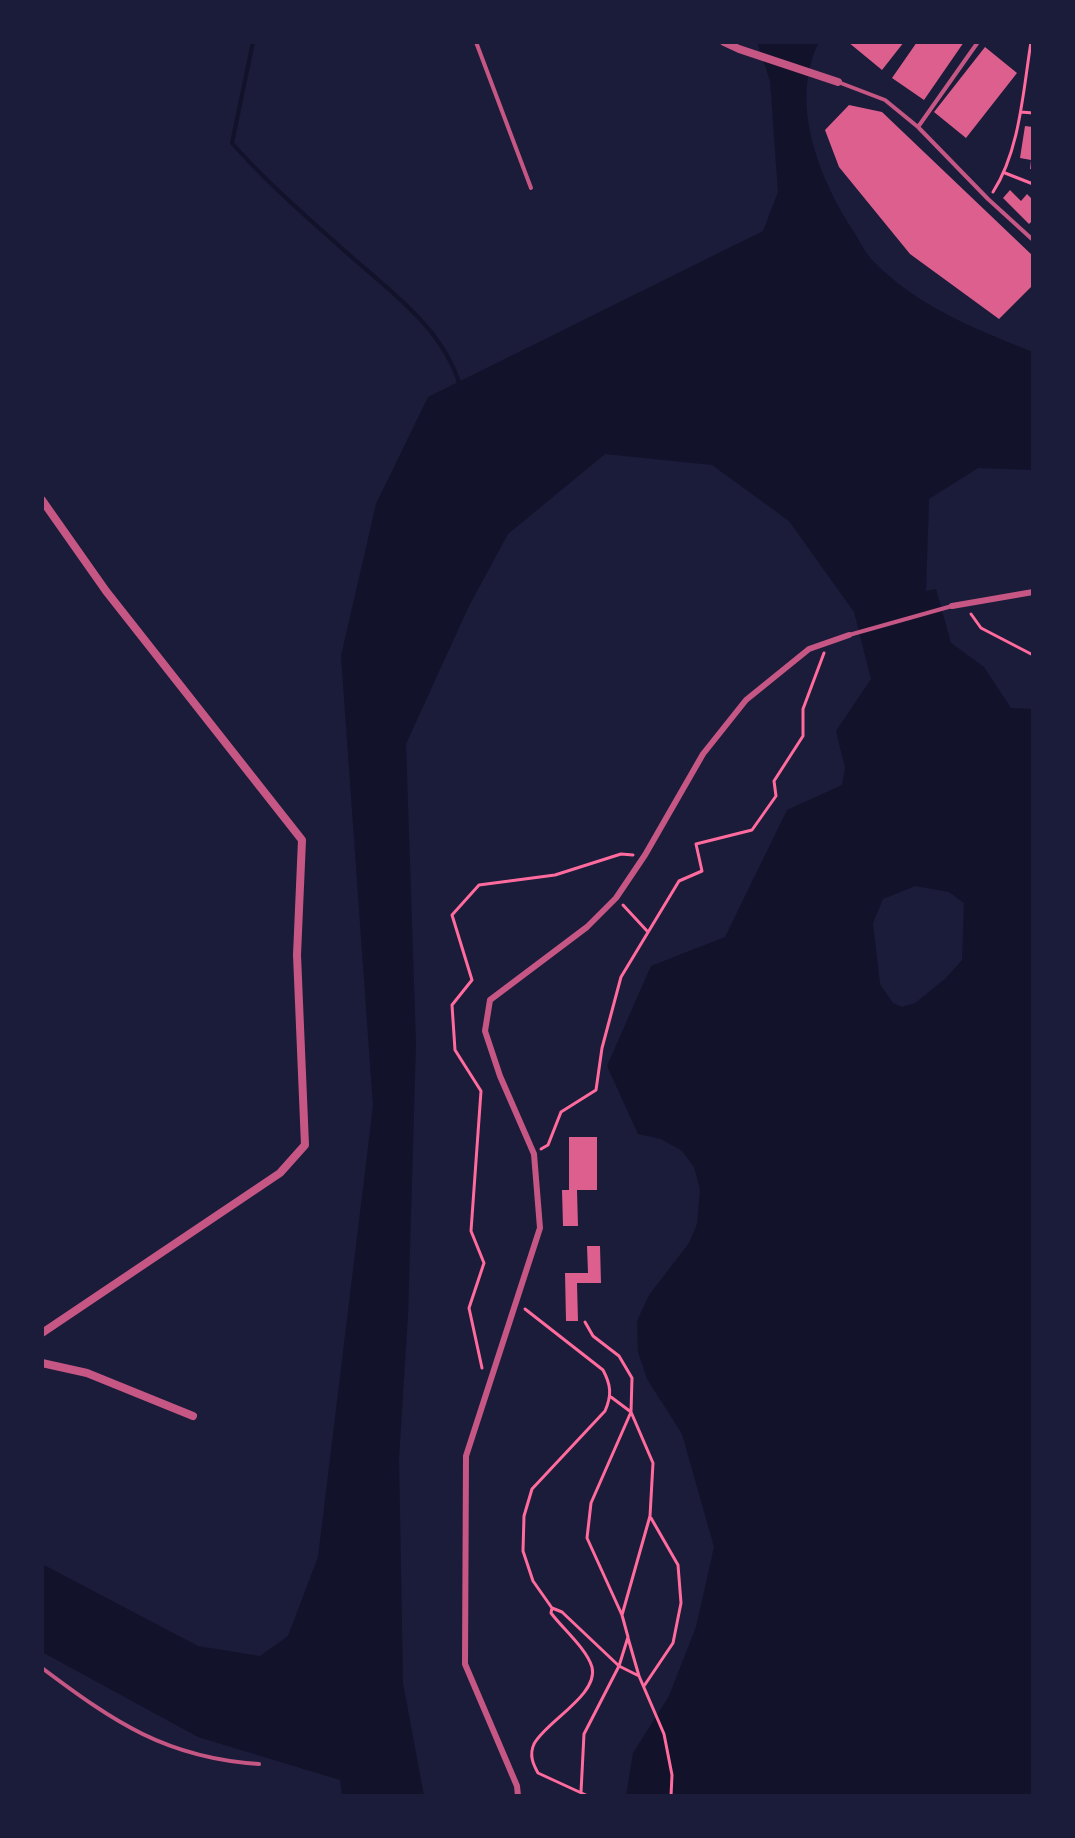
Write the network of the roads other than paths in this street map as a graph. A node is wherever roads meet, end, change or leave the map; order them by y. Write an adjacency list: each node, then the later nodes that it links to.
1 (476, 42): 6 (lane)
2 (724, 42): 4 (street)
3 (978, 42): 5 (lane)
4 (838, 82): 5 (lane)
5 (918, 127): 7 (lane)
6 (531, 188)
7 (1033, 240)
8 (42, 500): 12 (street)
9 (1033, 592): 10 (street)
10 (952, 606): 11 (lane)
11 (849, 635): 17 (street)
12 (42, 1333)
13 (42, 1363): 14 (street)
14 (193, 1416)
15 (42, 1668): 16 (lane)
16 (259, 1764)
17 (518, 1796)

